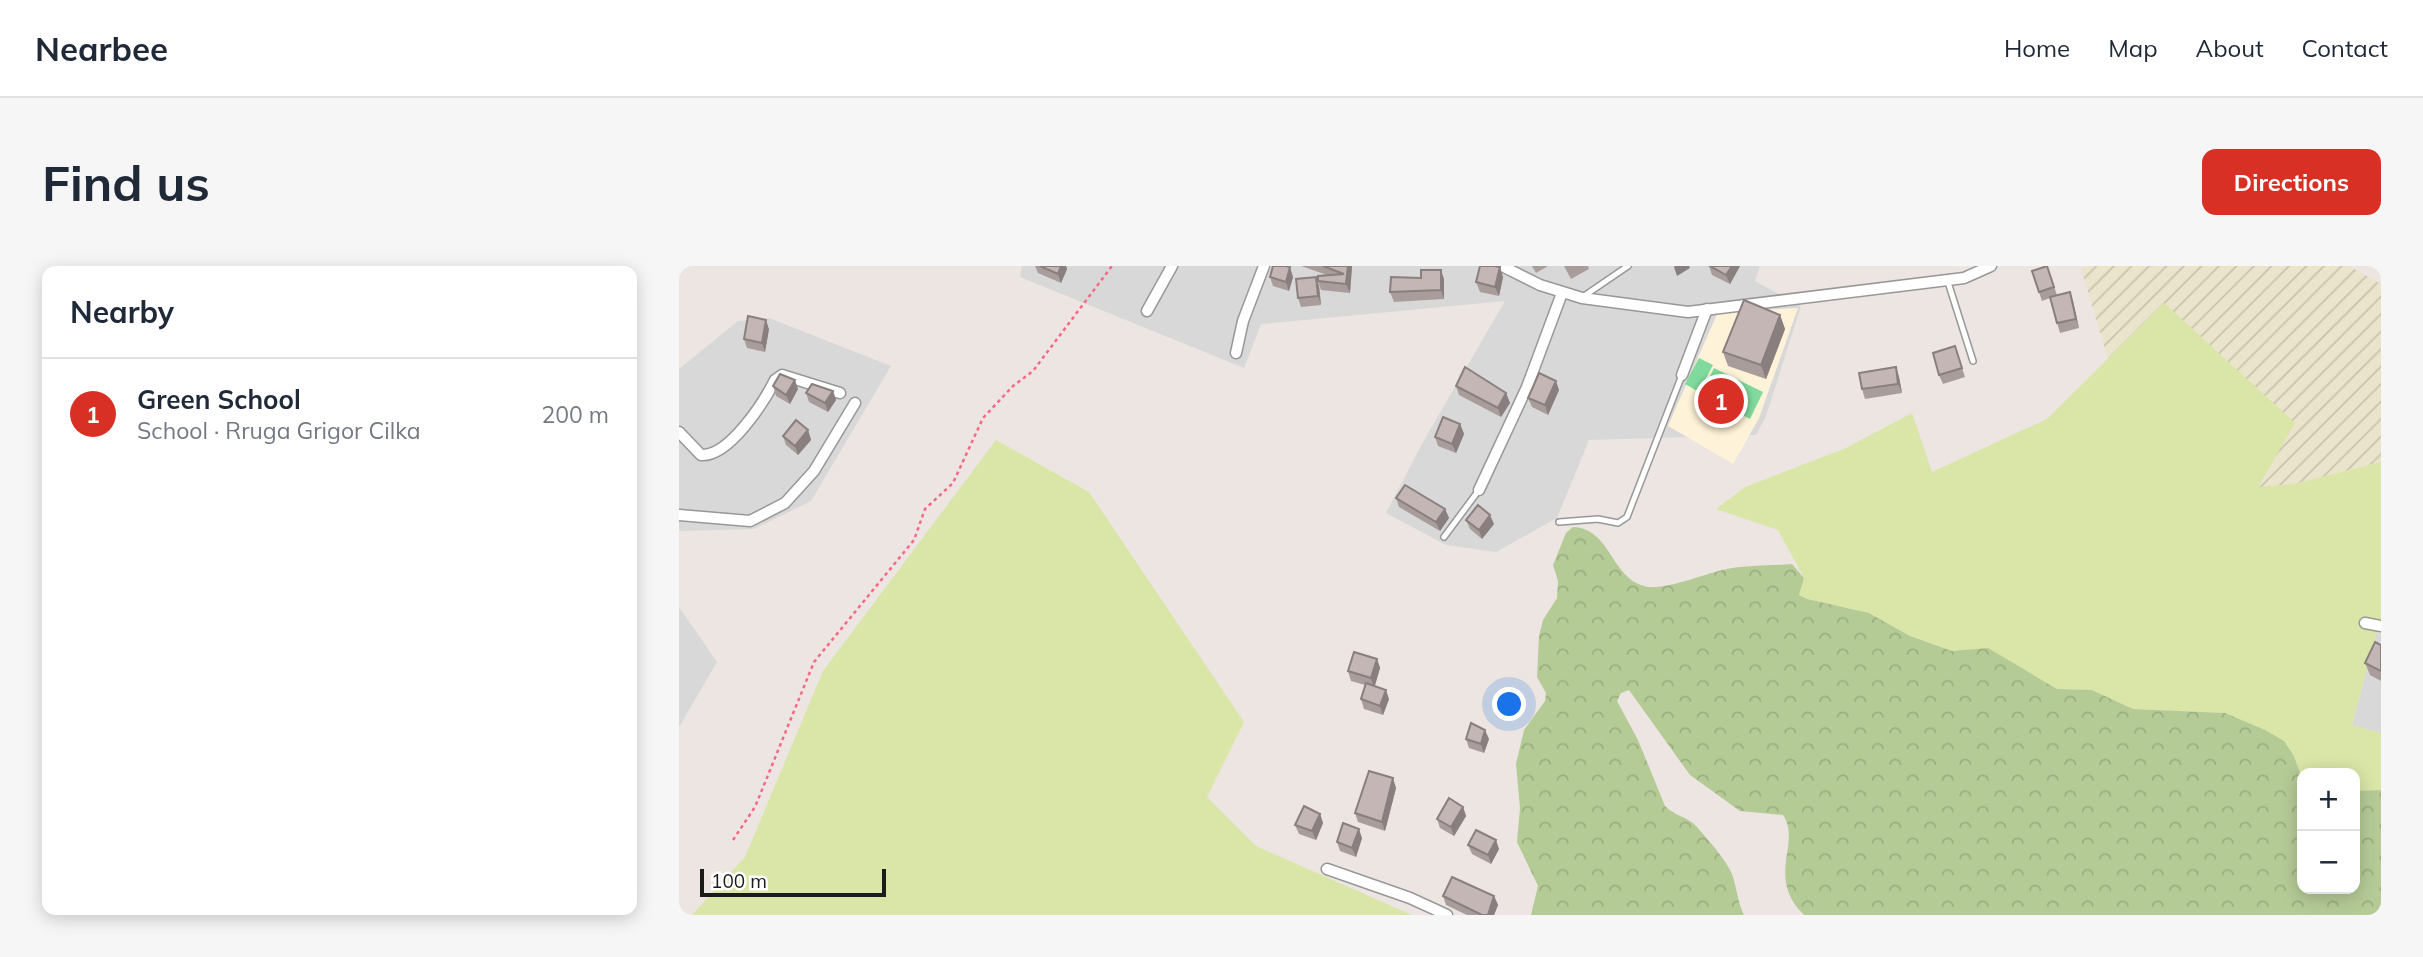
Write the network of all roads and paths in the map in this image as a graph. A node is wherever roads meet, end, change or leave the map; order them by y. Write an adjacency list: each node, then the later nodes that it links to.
1 (1112, 266): 24 (path)
2 (1172, 266): 11 (street)
3 (1264, 266): 12 (street)
4 (1502, 266): 8 (street)
5 (1627, 266): 9 (lane)
6 (1990, 267): 7 (street)
7 (1947, 279): 10 (street); 13 (lane)
8 (1562, 293): 9 (street); 18 (street)
9 (1582, 298): 10 (street)
10 (1707, 309): 14 (street)
11 (1147, 311)
12 (1236, 353)
13 (1973, 361)
14 (1682, 375): 20 (lane)
15 (840, 393): 17 (street)
16 (855, 403): 19 (street)
17 (679, 432)
18 (1479, 490): 21 (lane)
19 (679, 515)
20 (1559, 522)
21 (1444, 537)
22 (2365, 623): 23 (street)
23 (2381, 626)
24 (733, 840)
25 (1327, 869): 26 (street)
26 (1447, 915)

